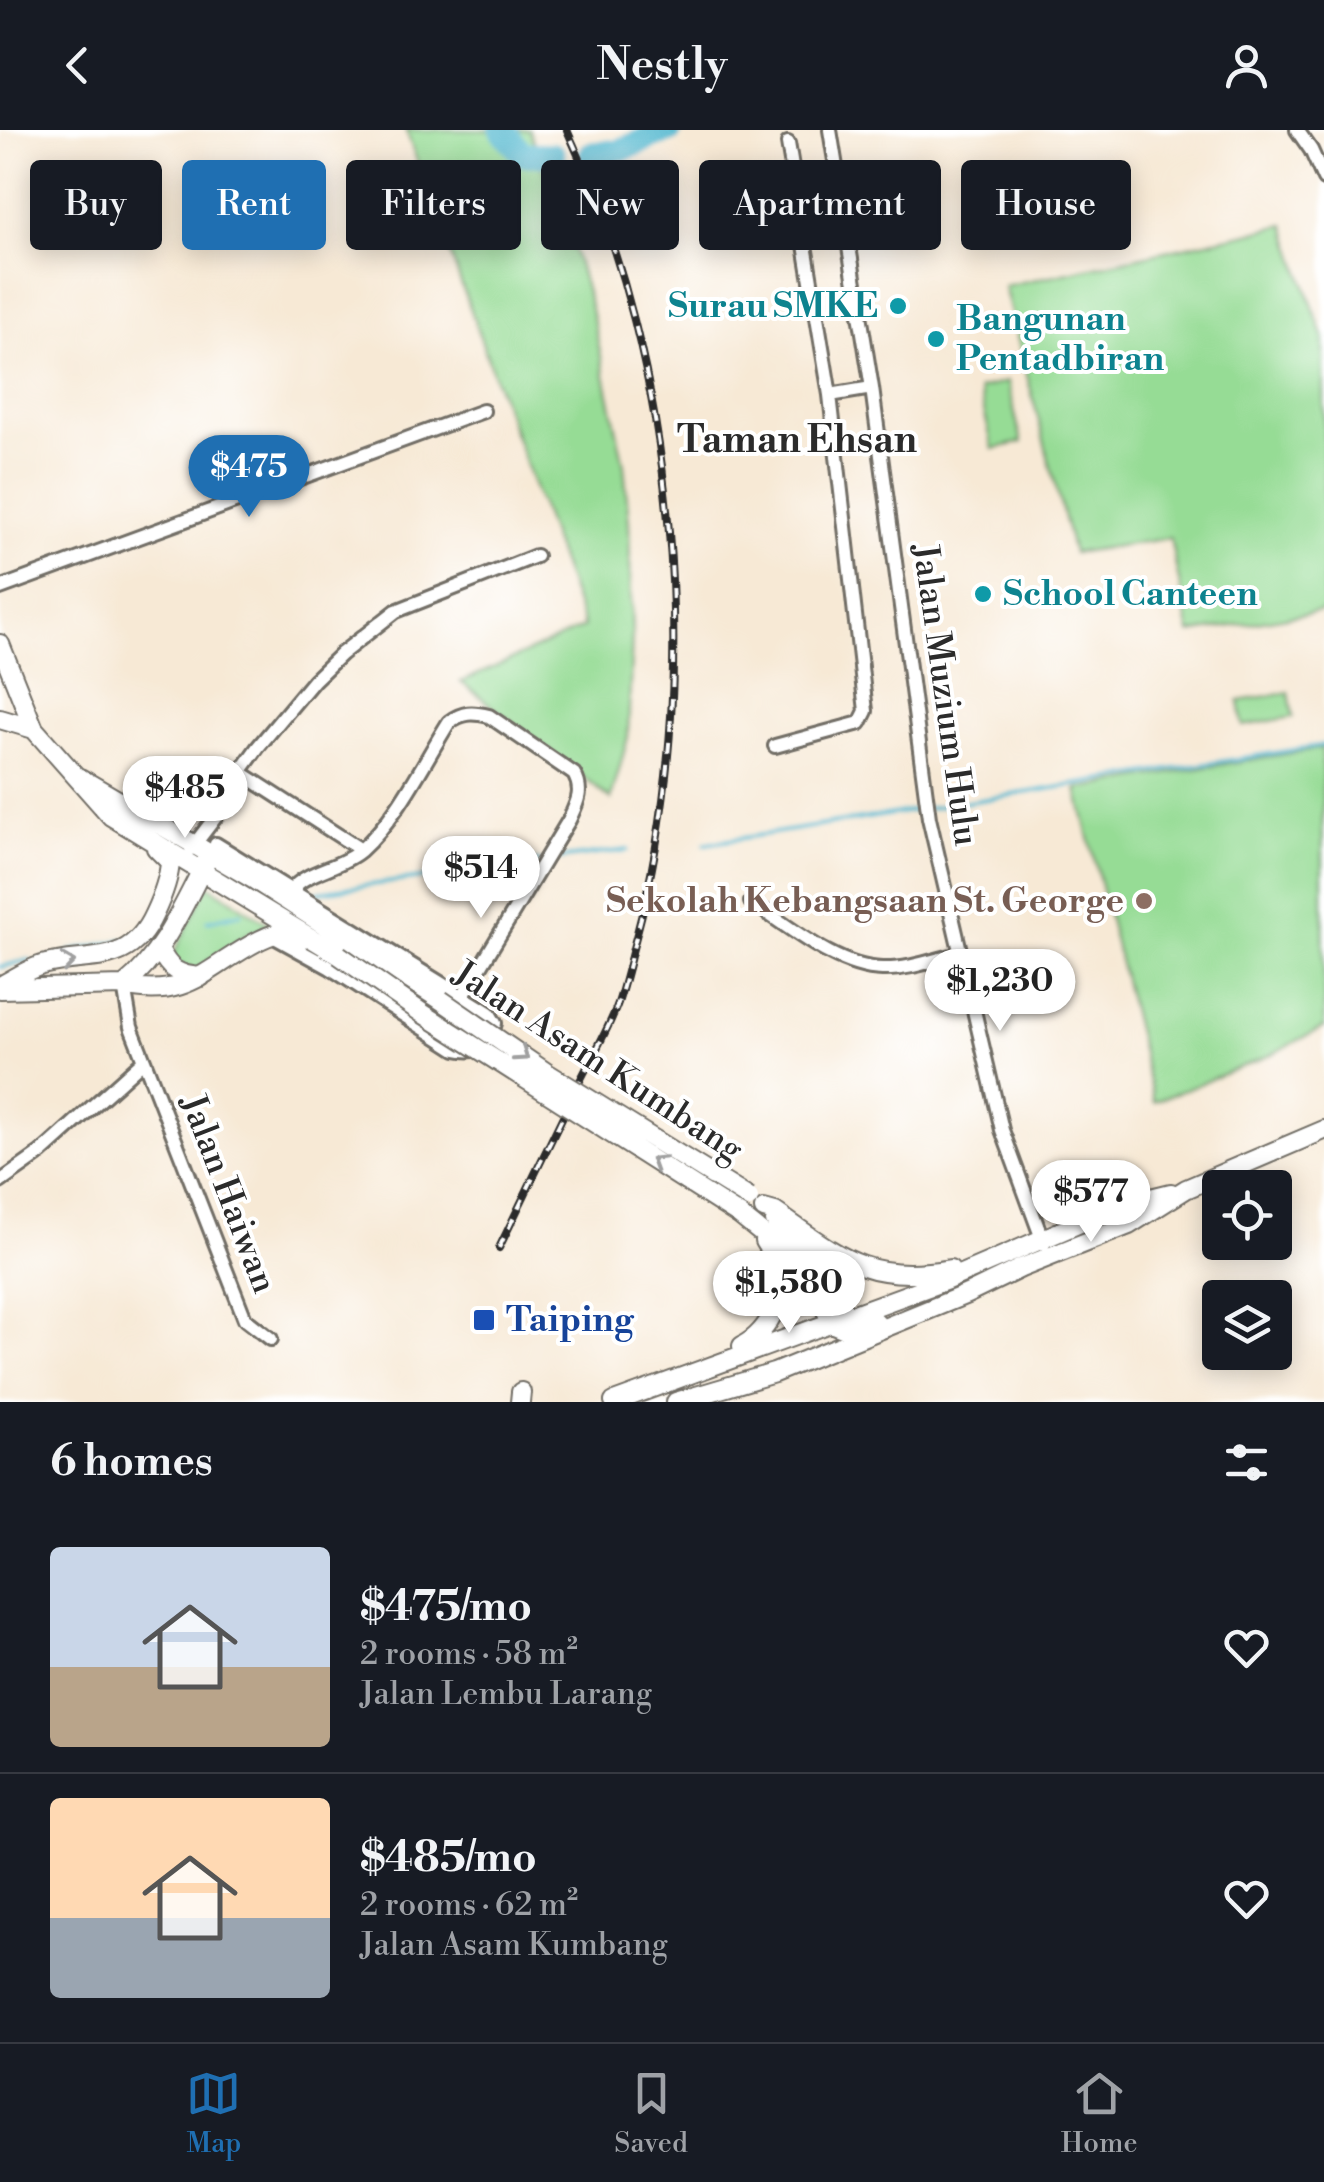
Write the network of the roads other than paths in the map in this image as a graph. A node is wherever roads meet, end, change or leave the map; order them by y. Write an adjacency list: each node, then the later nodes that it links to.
1 (830, 130): 5 (street, Jalan Muzium Hulu)
2 (1297, 130): 4 (street)
3 (788, 143): 6 (street)
4 (1324, 179)
5 (872, 388): 6 (street); 26 (street, Jalan Muzium Hulu)
6 (830, 396): 13 (street)
7 (483, 411): 9 (street)
8 (536, 556): 14 (street)
9 (0, 588)
10 (0, 644): 12 (main road, Jalan Asam Kumbang)
11 (0, 719): 12 (main road)
12 (34, 730): 15 (main road, Jalan Asam Kumbang)
13 (774, 746)
14 (240, 772): 16 (street); 18 (street)
15 (75, 776): 17 (main road, Jalan Asam Kumbang); 19 (main road, Jalan Asam Kumbang)
16 (217, 815): 19 (street); 19 (street)
17 (140, 832): 19 (main road, Jalan Asam Kumbang); 29 (main road, one-way to 17)
18 (361, 850): 20 (street); 30 (street)
19 (201, 854): 20 (street); 22 (main road, Jalan Asam Kumbang); 25 (main road)
20 (293, 889): 30 (street)
21 (752, 902): 26 (street)
22 (301, 919): 24 (main road, Jalan Asam Kumbang); 34 (main road, Jalan Asam Kumbang, one-way to 34, bridge)
23 (271, 935): 24 (main road); 27 (main road); 30 (street)
24 (315, 940): 34 (main road, Jalan Asam Kumbang, one-way to 24, bridge)
25 (158, 949): 27 (main road); 28 (main road)
26 (959, 954): 35 (street, Jalan Muzium Hulu)
27 (202, 977): 28 (main road)
28 (124, 986): 29 (main road); 31 (street, Jalan Haiwan)
29 (0, 988)
30 (462, 997)
31 (143, 1061): 33 (street, Jalan Haiwan); 39 (street, Jalan Haiwan)
32 (1324, 1130): 35 (main road)
33 (0, 1182)
34 (751, 1212): 36 (main road); 38 (main road, Jalan Asam Kumbang); 40 (main road)
35 (1046, 1248): 36 (main road); 37 (main road)
36 (985, 1263): 38 (main road)
37 (1021, 1268): 38 (main road); 42 (main road)
38 (839, 1321): 40 (main road); 42 (main road)
39 (271, 1339)
40 (669, 1379): 41 (main road)
41 (614, 1402)
42 (674, 1402)

